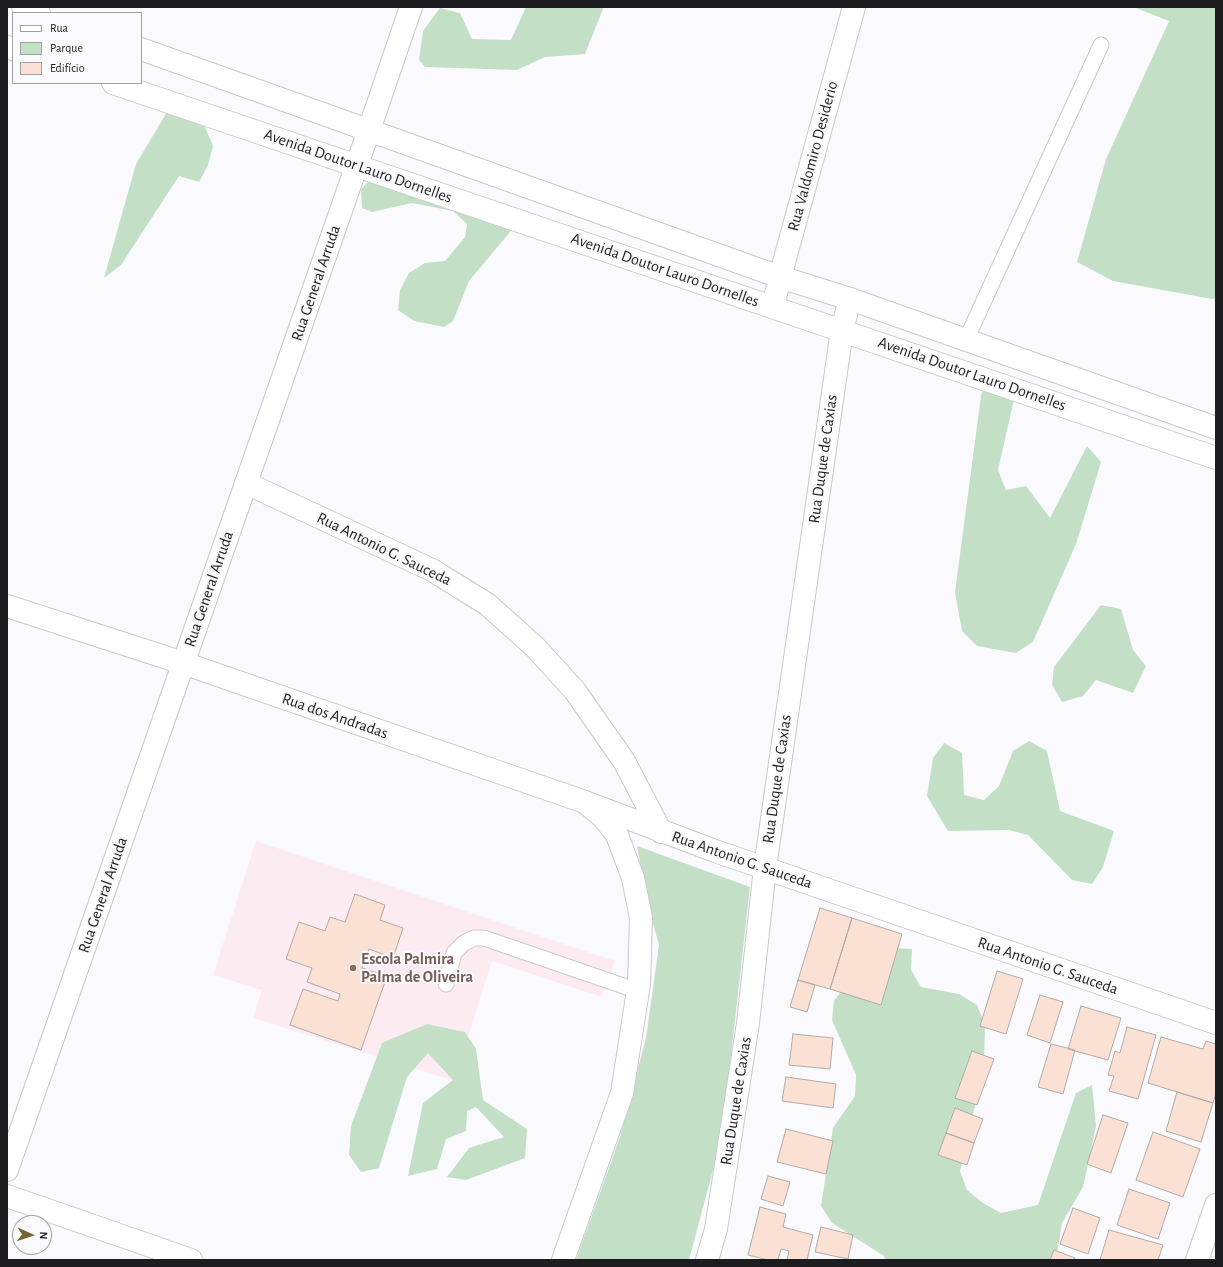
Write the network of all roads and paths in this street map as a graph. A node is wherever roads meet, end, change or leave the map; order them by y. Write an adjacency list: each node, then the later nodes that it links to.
1 (23, 7): 4 (street)
2 (411, 7): 8 (street, Rua General Arruda)
3 (854, 7): 10 (street, Rua Valdomiro Desiderio)
4 (36, 12)
5 (1101, 45): 14 (lane)
6 (142, 49): 8 (street, Avenida Doutor Lauro Dornelles)
7 (116, 84): 9 (street, Avenida Doutor Lauro Dornelles)
8 (369, 130): 9 (street, Rua General Arruda); 10 (street, Avenida Doutor Lauro Dornelles)
9 (356, 165): 12 (street, Avenida Doutor Lauro Dornelles); 17 (street, Rua General Arruda)
10 (780, 277): 11 (street, Avenida Doutor Lauro Dornelles); 12 (street, Rua Valdomiro Desiderio)
11 (850, 299): 13 (street, Rua Duque de Caxias); 14 (street, Avenida Doutor Lauro Dornelles)
12 (773, 306): 13 (street, Avenida Doutor Lauro Dornelles)
13 (842, 330): 16 (street, Avenida Doutor Lauro Dornelles); 22 (street, Rua Duque de Caxias)
14 (966, 340): 15 (street, Avenida Doutor Lauro Dornelles)
15 (1216, 428)
16 (1216, 458)
17 (246, 483): 19 (street, Rua General Arruda); 21 (street, Rua Antonio G. Sauceda)
18 (7, 606): 19 (street, Rua dos Andradas)
19 (183, 664): 20 (street, Rua dos Andradas); 26 (street, Rua General Arruda)
20 (585, 802): 21 (street, Rua dos Andradas); 24 (street)
21 (661, 832): 22 (street, Rua Antonio G. Sauceda)
22 (764, 868): 25 (street, Rua Antonio G. Sauceda); 31 (street, Rua Duque de Caxias)
23 (446, 984): 24 (lane)
24 (638, 991): 30 (street)
25 (1216, 1023)
26 (7, 1170)
27 (7, 1196): 29 (street)
28 (1216, 1205): 32 (street)
29 (191, 1260)
30 (563, 1260)
31 (707, 1260)
32 (1197, 1260)

